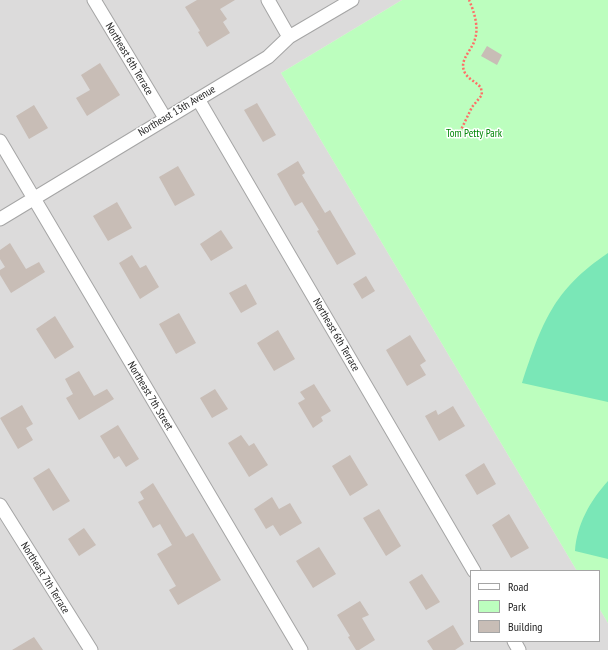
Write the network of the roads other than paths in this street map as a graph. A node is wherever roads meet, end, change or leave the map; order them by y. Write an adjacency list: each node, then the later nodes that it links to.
1 (94, 0): 6 (street, Northeast 6th Terrace)
2 (268, 0): 4 (street)
3 (352, 0): 4 (street, Northeast 13th Avenue)
4 (289, 36): 5 (street, Northeast 13th Avenue)
5 (198, 99): 6 (street, Northeast 13th Avenue); 11 (street, Northeast 6th Terrace)
6 (165, 118): 8 (street, Northeast 13th Avenue)
7 (0, 141): 8 (street, Northeast 7th Street)
8 (35, 199): 9 (street, Northeast 13th Avenue); 13 (street, Northeast 7th Street)
9 (0, 220)
10 (0, 505): 12 (street, Northeast 7th Terrace)
11 (473, 570)
12 (91, 650)
13 (301, 650)

